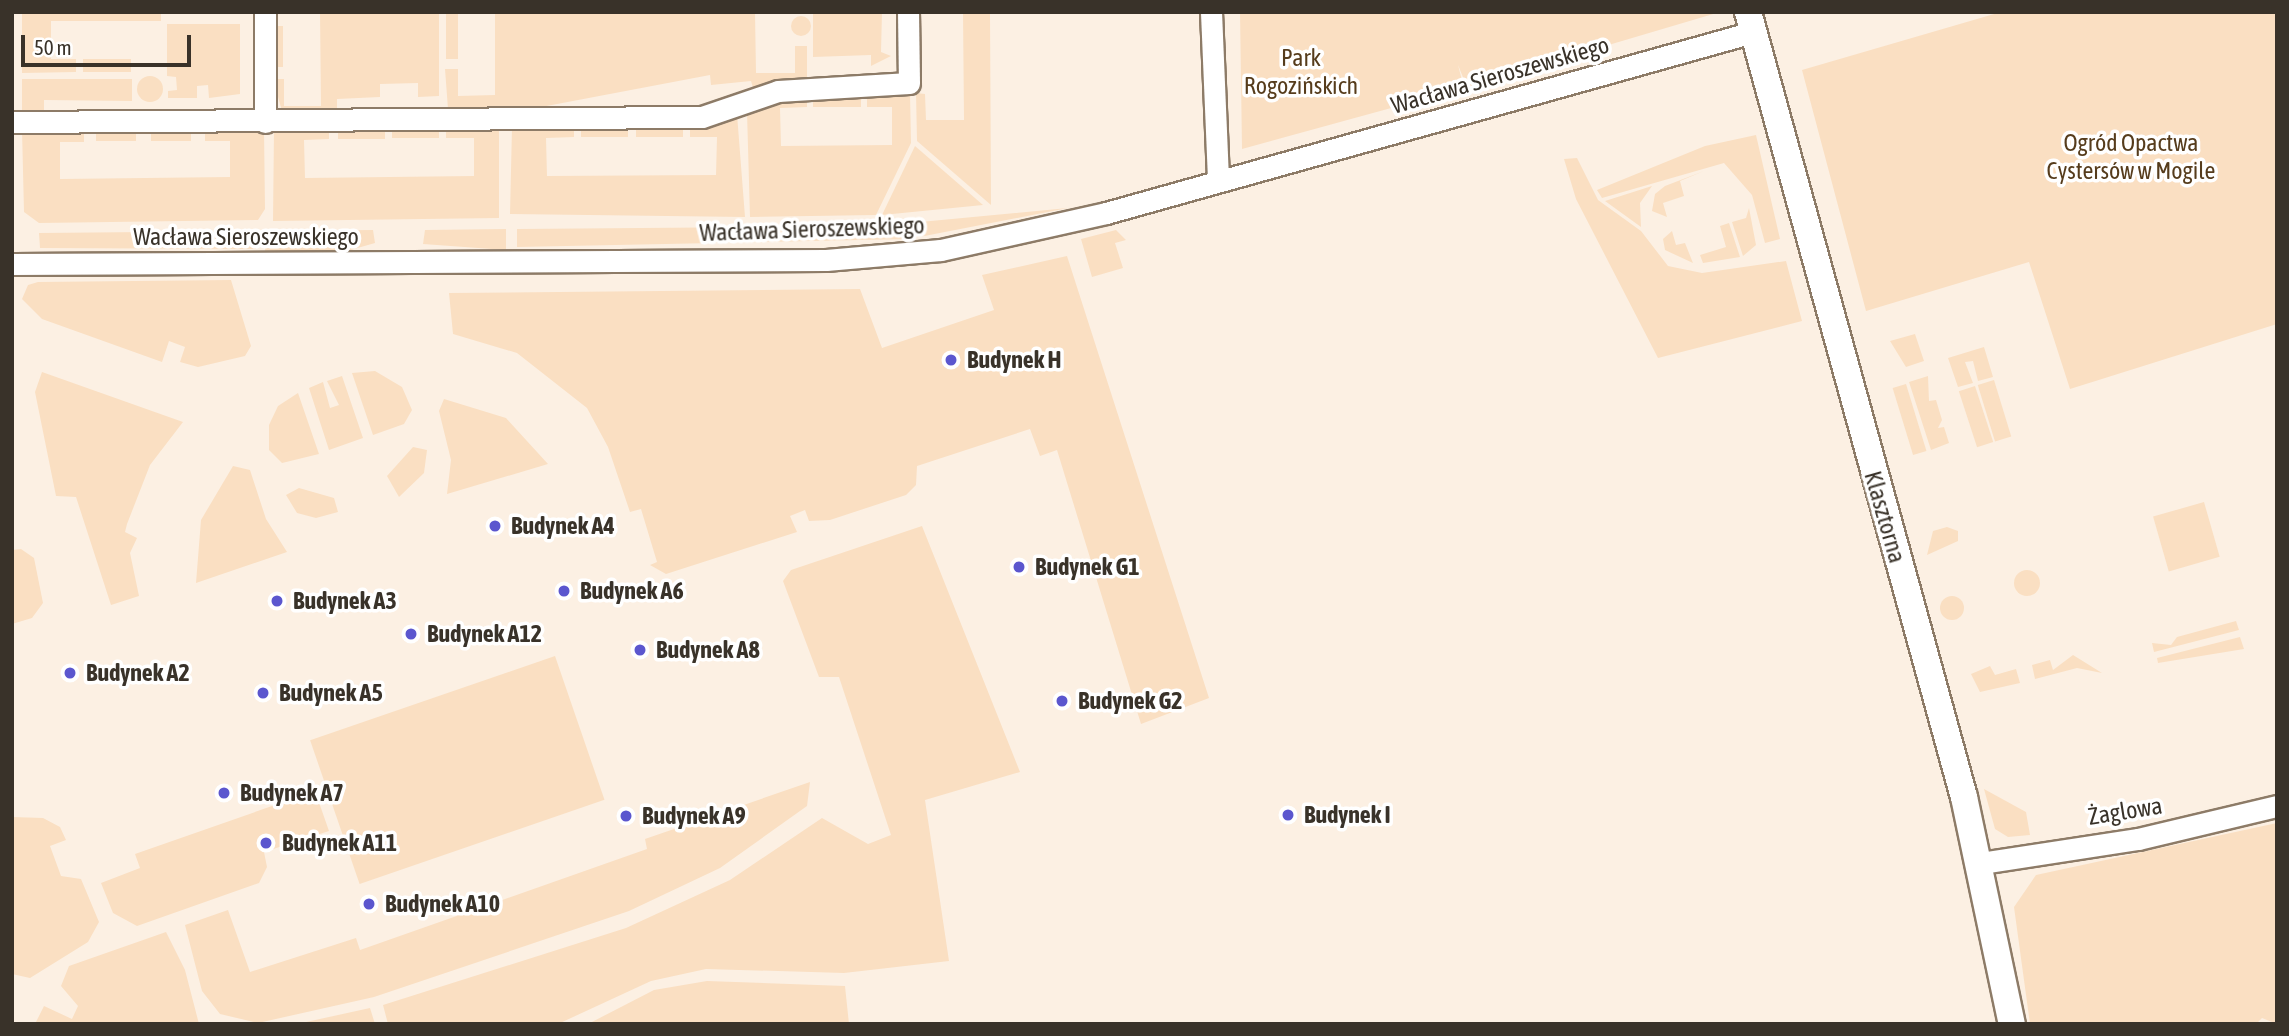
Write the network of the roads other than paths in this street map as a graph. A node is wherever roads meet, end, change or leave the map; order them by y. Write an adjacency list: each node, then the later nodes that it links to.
1 (265, 12): 6 (street)
2 (908, 12): 6 (street)
3 (1211, 12): 7 (street)
4 (1751, 22): 7 (street, Wacława Sieroszewskiego); 10 (street, Klasztorna)
5 (12, 122): 6 (street)
6 (265, 122)
7 (1218, 181): 8 (street, Wacława Sieroszewskiego)
8 (12, 264)
9 (2277, 806): 10 (street, Żaglowa)
10 (1981, 863): 11 (street, Klasztorna)
11 (2011, 1024)

